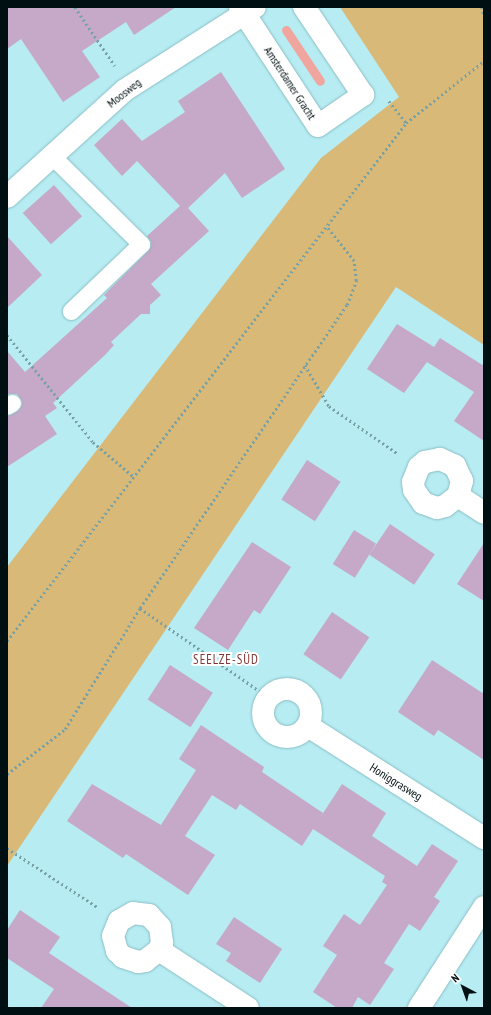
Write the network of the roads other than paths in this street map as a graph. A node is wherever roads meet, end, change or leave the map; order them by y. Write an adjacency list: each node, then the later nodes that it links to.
1 (304, 7): 2 (street, Amsterdamer Gracht)
2 (246, 9): 3 (street, Moosweg)
3 (52, 155): 4 (street, Moosweg); 5 (lane)
4 (7, 197)
5 (71, 311)
6 (458, 496): 6 (street); 7 (street)
7 (484, 513)
8 (308, 726): 8 (street); 9 (street, Honiggrasweg)
9 (484, 838)
10 (484, 907): 13 (street)
11 (159, 950): 11 (street); 12 (street)
12 (248, 1008)
13 (419, 1008)

